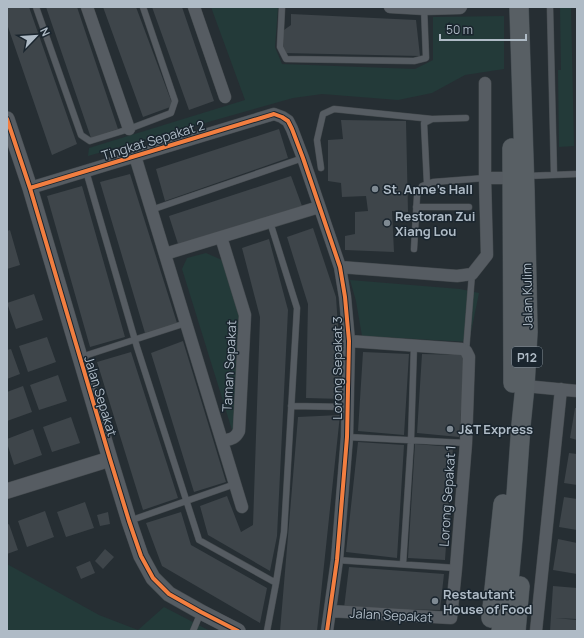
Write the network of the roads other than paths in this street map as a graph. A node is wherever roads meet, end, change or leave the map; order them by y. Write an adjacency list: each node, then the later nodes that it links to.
1 (36, 7): 18 (lane)
2 (87, 7): 18 (street)
3 (143, 7): 18 (lane)
4 (194, 7): 13 (street)
5 (282, 7): 11 (lane)
6 (390, 7): 11 (street)
7 (461, 7): 11 (street)
8 (508, 7): 25 (main road, Jalan Kulim)
9 (519, 7): 25 (main road, Jalan Kulim / P12)
10 (550, 7): 24 (lane)
11 (424, 8)
12 (485, 83): 26 (street)
13 (225, 97)
14 (282, 117): 19 (street, Tingkat Sepakat 2); 20 (street, Lorong Sepakat 3)
15 (466, 118): 17 (lane)
16 (7, 119): 28 (street, Jalan Sepakat)
17 (432, 119): 21 (lane); 27 (lane)
18 (129, 129)
19 (135, 156): 22 (street, Tingkat Sepakat 2); 32 (street, Taman Sepakat)
20 (304, 158): 30 (street, Lorong Sepakat 3); 32 (lane)
21 (321, 168)
22 (86, 171): 28 (street, Tingkat Sepakat 2); 40 (lane)
23 (577, 174): 24 (lane)
24 (554, 175): 25 (lane)
25 (518, 177): 26 (street); 45 (main road, Jalan Kulim / P12); 68 (main road, Jalan Kulim / P12)
26 (485, 178): 27 (lane); 38 (street)
27 (427, 184): 31 (lane)
28 (30, 188): 44 (street, Jalan Sepakat)
29 (469, 206): 31 (lane)
30 (319, 207): 33 (street); 37 (street, Lorong Sepakat 3)
31 (416, 207): 35 (lane)
32 (152, 210): 36 (street, Taman Sepakat)
33 (270, 222): 34 (street); 48 (lane)
34 (221, 237): 36 (street); 52 (street, Taman Sepakat)
35 (414, 249)
36 (165, 254): 39 (street, Taman Sepakat)
37 (340, 267): 38 (street); 41 (street, Lorong Sepakat 3)
38 (472, 274): 43 (lane)
39 (186, 323): 40 (lane); 52 (street, Taman Sepakat)
40 (135, 339): 44 (lane); 57 (lane)
41 (349, 341): 42 (street); 49 (street, Lorong Sepakat 3)
42 (414, 345): 43 (street); 51 (lane)
43 (466, 351): 53 (street, Lorong Sepakat 1)
44 (79, 357): 54 (street, Jalan Sepakat)
45 (525, 386): 46 (street); 60 (main road, Jalan Kulim / P12)
46 (561, 389): 47 (street); 74 (street)
47 (577, 391)
48 (292, 406): 49 (lane); 64 (lane)
49 (348, 407): 50 (street, Lorong Sepakat 3)
50 (347, 437): 51 (lane); 61 (street, Lorong Sepakat 3)
51 (411, 440): 53 (lane); 62 (lane)
52 (222, 441): 55 (street, Taman Sepakat)
53 (466, 443): 63 (street, Lorong Sepakat 1)
54 (110, 459): 56 (street); 59 (street, Jalan Sepakat)
55 (235, 484): 57 (lane); 58 (street, Taman Sepakat)
56 (7, 491)
57 (186, 501): 59 (lane); 64 (lane)
58 (242, 507)
59 (128, 521): 66 (street, Jalan Sepakat)
60 (513, 538): 68 (main road, Jalan Kulim / P12); 73 (main road)
61 (337, 560): 62 (lane); 65 (street, Lorong Sepakat 3)
62 (403, 564): 63 (lane)
63 (456, 568): 67 (street, Lorong Sepakat 1)
64 (276, 583): 71 (lane)
65 (330, 611): 67 (street, Jalan Sepakat); 72 (street, Lorong Sepakat 3)
66 (201, 612): 69 (lane); 70 (street, Jalan Sepakat)
67 (451, 618)
68 (492, 627)
69 (193, 631)
70 (238, 631)
71 (267, 631)
72 (327, 631)
73 (516, 631)
74 (536, 631)

